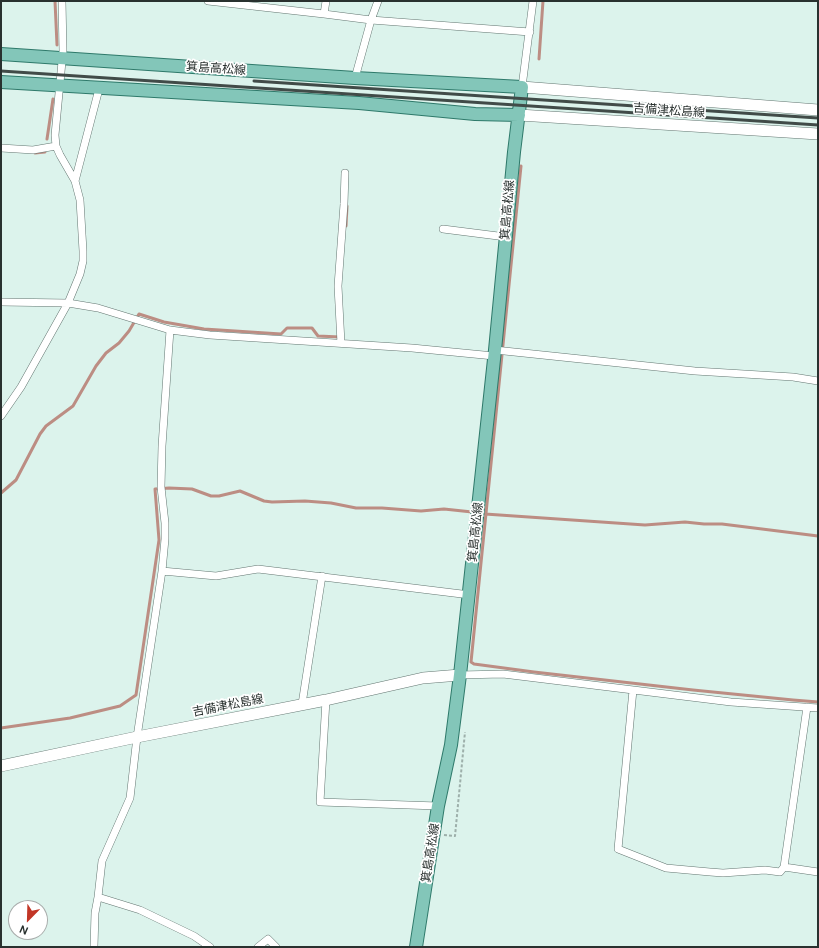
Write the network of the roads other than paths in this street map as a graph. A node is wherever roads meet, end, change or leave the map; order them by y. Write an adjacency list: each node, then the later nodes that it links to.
1 (62, 1): 10 (street)
2 (208, 1): 6 (street)
3 (326, 1): 6 (street)
4 (378, 1): 7 (street)
5 (533, 1): 8 (street)
6 (324, 14): 7 (street)
7 (371, 20): 8 (street); 11 (street)
8 (530, 32): 14 (street)
9 (1, 54): 10 (main road, 箕島高松線)
10 (62, 59): 11 (main road, 箕島高松線); 13 (street)
11 (355, 78): 14 (main road, 箕島高松線)
12 (1, 82): 13 (main road)
13 (60, 86): 15 (main road); 19 (street)
14 (522, 87): 16 (main road, 吉備津松島線); 17 (main road, 箕島高松線)
15 (99, 89): 17 (main road); 22 (street)
16 (818, 110)
17 (519, 115): 18 (main road, 吉備津松島線); 24 (main road, 箕島高松線)
18 (818, 134)
19 (56, 146): 20 (street); 22 (street)
20 (1, 148)
21 (345, 173): 28 (street)
22 (75, 181): 26 (street)
23 (443, 229): 24 (street)
24 (506, 237): 29 (main road, 箕島高松線)
25 (1, 302): 26 (street)
26 (68, 304): 27 (street); 31 (street)
27 (170, 330): 28 (street); 32 (street)
28 (340, 340): 29 (street)
29 (498, 352): 30 (street); 34 (main road, 箕島高松線)
30 (818, 381)
31 (1, 416)
32 (162, 571): 33 (street); 41 (street)
33 (322, 576): 34 (street); 38 (street)
34 (470, 595): 35 (main road, 箕島高松線)
35 (460, 675): 36 (street); 37 (main road, 吉備津松島線); 43 (main road, 箕島高松線)
36 (633, 690): 39 (street); 44 (street)
37 (326, 700): 38 (main road, 吉備津松島線); 43 (street)
38 (302, 704): 41 (main road, 吉備津松島線)
39 (807, 707): 40 (street); 44 (street)
40 (818, 708)
41 (137, 737): 42 (main road, 吉備津松島線); 46 (street)
42 (1, 766)
43 (438, 806): 51 (main road, 箕島高松線)
44 (784, 867): 45 (street)
45 (818, 872)
46 (98, 897): 47 (street); 48 (street)
47 (94, 947)
48 (210, 947)
49 (258, 947): 50 (street)
50 (276, 947)
51 (416, 947)

